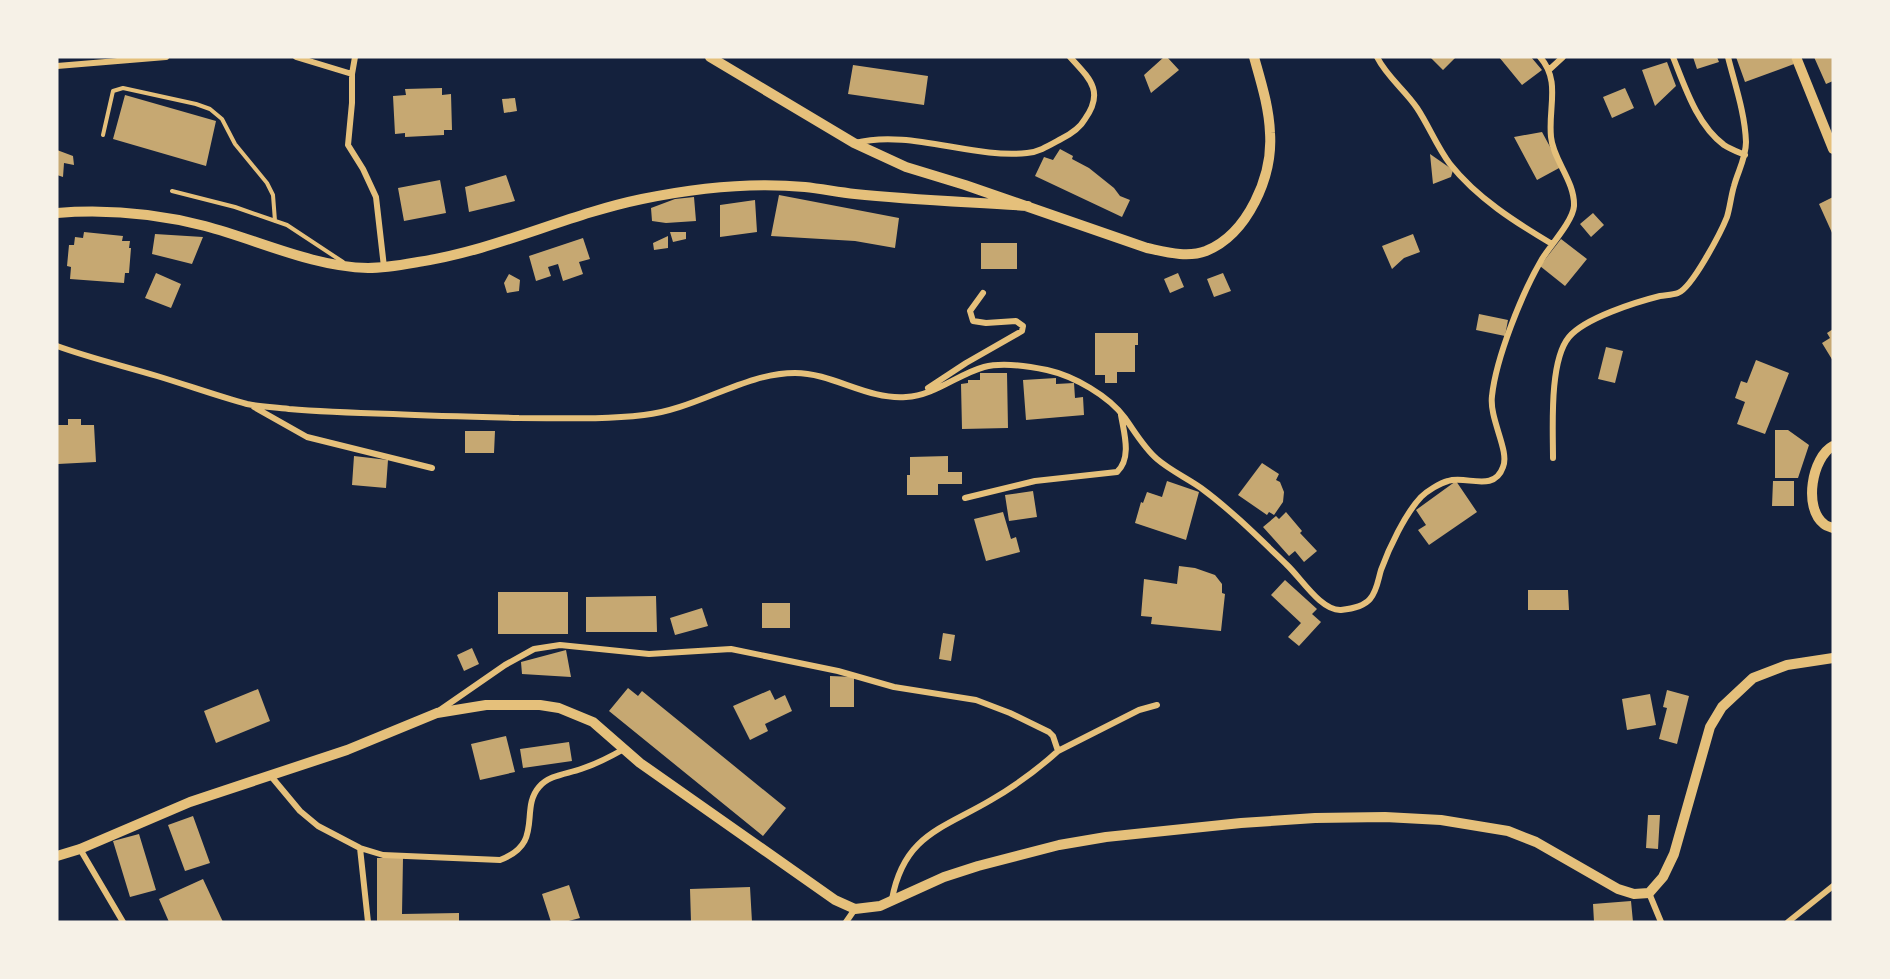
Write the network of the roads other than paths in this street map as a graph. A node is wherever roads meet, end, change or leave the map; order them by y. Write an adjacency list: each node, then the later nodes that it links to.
1 (166, 57): 13 (street)
2 (296, 57): 15 (street)
3 (355, 57): 15 (street)
4 (710, 57): 17 (street)
5 (1070, 57): 17 (street)
6 (1254, 57): 21 (street)
7 (1377, 57): 24 (street)
8 (1540, 57): 14 (street)
9 (1563, 57): 14 (street)
10 (1673, 57): 19 (street)
11 (1728, 57): 19 (street)
12 (1796, 57): 18 (street)
13 (57, 66)
14 (1550, 69): 24 (street)
15 (352, 74): 26 (street)
16 (103, 135): 23 (lane)
17 (854, 143): 21 (street)
18 (1833, 149)
19 (1745, 155): 33 (street)
20 (172, 191): 23 (lane)
21 (1028, 206): 26 (street)
22 (57, 213): 25 (street)
23 (275, 220): 25 (lane)
24 (1552, 244): 31 (street)
25 (349, 266): 26 (street)
26 (384, 267)
27 (983, 294): 29 (street)
28 (57, 346): 30 (street)
29 (918, 395): 30 (street); 31 (street)
30 (251, 405): 34 (street)
31 (1120, 412): 35 (street)
32 (1833, 446): 36 (street)
33 (1553, 458)
34 (432, 468)
35 (964, 498)
36 (1833, 528)
37 (1833, 658): 47 (street)
38 (1158, 705): 41 (street)
39 (437, 713): 40 (street); 41 (street); 42 (street)
40 (624, 749): 43 (street); 49 (street)
41 (1058, 751): 48 (street)
42 (269, 775): 43 (street); 44 (street)
43 (360, 848): 51 (street)
44 (80, 849): 45 (street); 50 (street)
45 (57, 856)
46 (1833, 886): 54 (street)
47 (1649, 893): 48 (street); 53 (street)
48 (892, 899): 49 (street)
49 (855, 909): 52 (street)
50 (123, 922)
51 (368, 922)
52 (846, 922)
53 (1661, 922)
54 (1788, 922)

